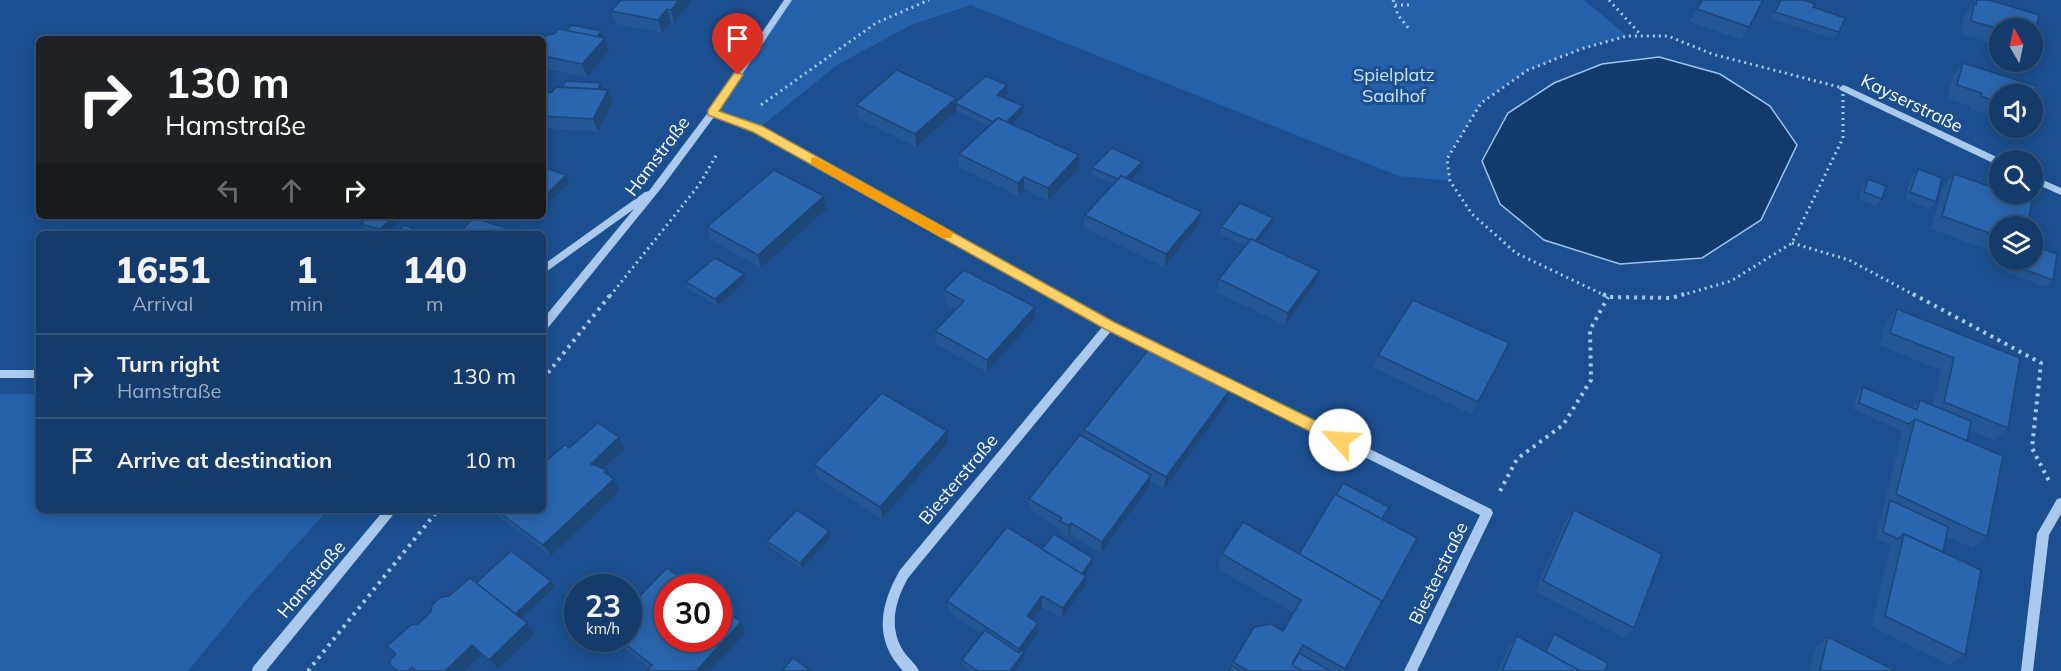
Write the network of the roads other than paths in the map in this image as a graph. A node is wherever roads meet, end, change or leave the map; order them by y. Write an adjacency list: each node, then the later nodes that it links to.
1 (788, 0): 3 (street, Hamstraße)
2 (1843, 88): 4 (street, Kayserstraße)
3 (712, 113): 6 (street, Hamstraße); 10 (street, Biesterstraße)
4 (1989, 158)
5 (2043, 183): 7 (street)
6 (660, 184): 8 (street); 9 (street, Hamstraße)
7 (2061, 192)
8 (546, 268)
9 (546, 322)
10 (1110, 325): 16 (street, Biesterstraße); 17 (street, Biesterstraße)
11 (0, 374): 12 (street)
12 (36, 374)
13 (2060, 502): 18 (street)
14 (389, 513): 15 (street, Hamstraße)
15 (258, 671)
16 (913, 671)
17 (1410, 671)
18 (2026, 671)

